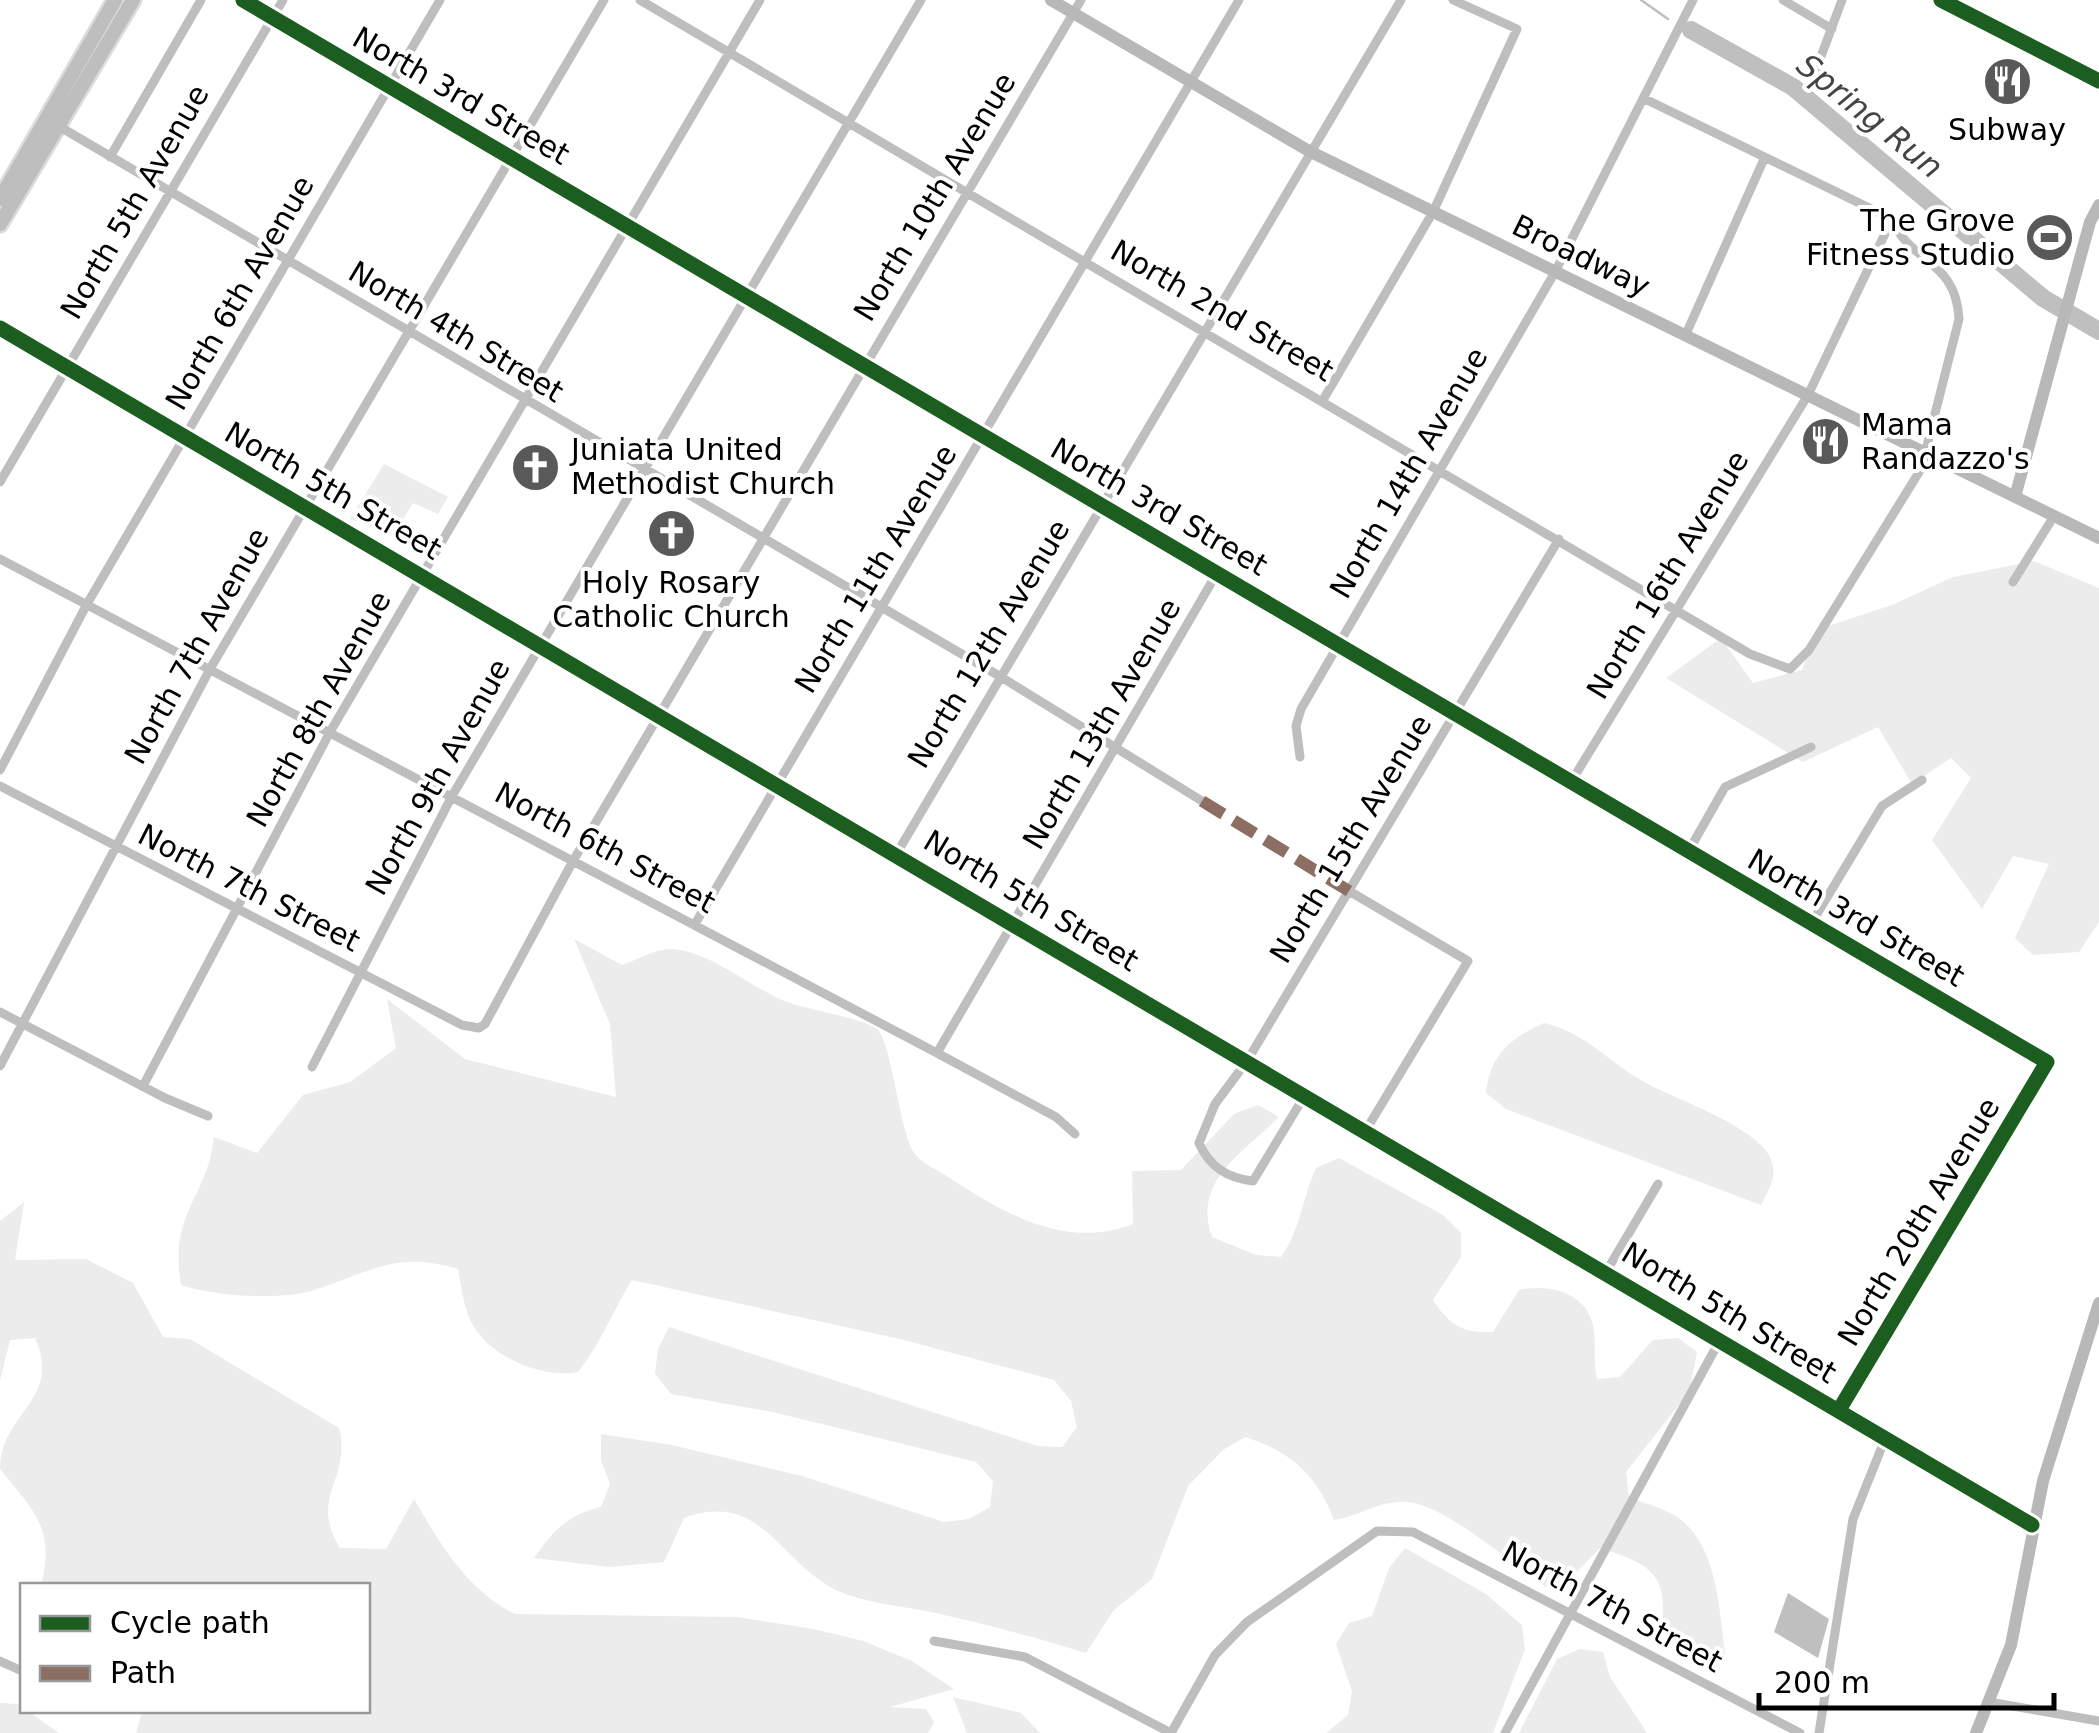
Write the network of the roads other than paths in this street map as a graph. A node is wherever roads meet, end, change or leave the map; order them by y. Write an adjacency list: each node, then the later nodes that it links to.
1 (115, 0): 27 (main road)
2 (134, 0): 29 (main road)
3 (201, 0): 31 (street)
4 (242, 0): 20 (street, North 3rd Street)
5 (283, 0): 20 (street, North 5th Avenue)
6 (440, 0): 24 (street, North 6th Avenue)
7 (604, 0): 32 (street, North 7th Avenue)
8 (640, 0): 22 (street, North 2nd Street)
9 (760, 0): 22 (street, North 8th Avenue)
10 (920, 0): 28 (street, North 9th Avenue)
11 (1052, 0): 19 (street, Broadway)
12 (1081, 0): 19 (street, North 10th Avenue)
13 (1238, 0): 23 (street, North 11th Avenue)
14 (1401, 0): 30 (street, North 12th Avenue)
15 (1453, 0): 38 (street)
16 (1694, 0): 26 (street, North 14th Avenue)
17 (1783, 0): 21 (street)
18 (1842, 0): 21 (street)
19 (1074, 13): 23 (street, Broadway); 34 (street, North 10th Avenue)
20 (272, 18): 24 (street, North 3rd Street); 35 (street, North 5th Avenue)
21 (1832, 29): 25 (street)
22 (730, 51): 28 (street, North 2nd Street); 41 (street, North 8th Avenue)
23 (1190, 82): 30 (street, Broadway); 42 (street, North 11th Avenue)
24 (389, 86): 32 (street, North 3rd Street); 43 (street, North 6th Avenue)
25 (1810, 86)
26 (1643, 98): 33 (street); 44 (street, North 14th Avenue)
27 (46, 119): 29 (street, North 4th Street); 36 (main road)
28 (850, 122): 34 (street, North 2nd Street); 45 (street, North 9th Avenue)
29 (60, 128): 31 (street, North 4th Street); 40 (main road)
30 (1310, 151): 38 (street, Broadway); 47 (street, North 12th Avenue)
31 (110, 157): 35 (street, North 4th Street)
32 (511, 158): 41 (street, North 3rd Street); 48 (street, North 7th Avenue)
33 (1764, 158): 39 (street); 49 (street)
34 (968, 191): 42 (street, North 2nd Street); 50 (street, North 10th Avenue)
35 (171, 193): 43 (street, North 4th Street); 51 (street, North 5th Avenue)
36 (0, 199)
37 (2099, 204): 61 (street)
38 (1433, 212): 44 (street, Broadway); 53 (street)
39 (1892, 219): 52 (street, North 16th Avenue); 57 (street)
40 (0, 224)
41 (627, 226): 45 (street, North 3rd Street); 54 (street, North 8th Avenue)
42 (1087, 260): 47 (street, North 2nd Street); 55 (street, North 11th Avenue)
43 (287, 261): 48 (street, North 4th Street); 56 (street, North 6th Avenue)
44 (1555, 272): 49 (street, Broadway); 59 (street, North 14th Avenue)
45 (746, 296): 50 (street, North 3rd Street); 58 (street, North 9th Avenue)
46 (0, 328): 51 (street, North 5th Street)
47 (1205, 331): 53 (street, North 2nd Street); 62 (street, North 12th Avenue)
48 (407, 332): 54 (street, North 4th Street); 63 (street, North 7th Avenue)
49 (1686, 334): 52 (street, Broadway)
50 (864, 365): 55 (street, North 3rd Street); 67 (street, North 10th Avenue)
51 (67, 368): 56 (street, North 5th Street); 60 (street, North 5th Avenue)
52 (1808, 395): 57 (street, Broadway); 73 (street, North 16th Avenue)
53 (1324, 400): 59 (street, North 2nd Street)
54 (526, 403): 58 (street, North 4th Street); 70 (street, North 8th Avenue)
55 (983, 436): 62 (street, North 3rd Street); 74 (street, North 11th Avenue)
56 (186, 437): 63 (street, North 5th Street); 72 (street, North 6th Avenue)
57 (1926, 452): 61 (street, Broadway); 73 (street, North 2nd Street)
58 (644, 469): 67 (street, North 4th Street); 76 (street, North 9th Avenue)
59 (1442, 470): 65 (street, North 2nd Street); 75 (street, North 14th Avenue)
60 (0, 482)
61 (2015, 497): 64 (street, Broadway)
62 (1102, 506): 69 (street, North 3rd Street); 78 (street, North 12th Avenue)
63 (304, 507): 70 (street, North 5th Street); 77 (street, North 7th Avenue)
64 (2054, 516): 66 (street, Broadway); 71 (street)
65 (1559, 538): 73 (street, North 2nd Street); 79 (street, North 15th Avenue)
66 (2099, 538)
67 (762, 540): 74 (street, North 4th Street); 80 (street, North 10th Avenue)
68 (0, 559): 72 (street, North 6th Street)
69 (1217, 573): 75 (street, North 3rd Street); 83 (street, North 13th Avenue)
70 (422, 576): 76 (street, North 5th Street); 81 (street, North 8th Avenue)
71 (2013, 582)
72 (87, 604): 77 (street, North 6th Street); 85 (street, North 6th Avenue)
73 (1677, 609): 87 (street, North 16th Avenue)
74 (882, 610): 78 (street, North 4th Street); 88 (street, North 11th Avenue)
75 (1338, 643): 79 (street, North 3rd Street); 84 (street, North 14th Avenue)
76 (540, 644): 80 (street, North 5th Street); 90 (street, North 9th Avenue)
77 (210, 670): 81 (street, North 6th Street); 92 (street, North 7th Avenue)
78 (1001, 676): 83 (street, North 4th Street); 94 (street, North 12th Avenue)
79 (1456, 713): 87 (street, North 3rd Street); 96 (street, North 15th Avenue)
80 (659, 715): 88 (street, North 5th Street); 95 (street, North 10th Avenue)
81 (330, 732): 90 (street, North 6th Street); 97 (street, North 8th Avenue)
82 (1811, 748): 93 (street)
83 (1117, 751): 91 (street, North 4th Street); 99 (street, North 13th Avenue)
84 (1300, 758)
85 (0, 770)
86 (1922, 780): 100 (street)
87 (1571, 782): 93 (street, North 3rd Street)
88 (778, 784): 94 (street, North 5th Street); 98 (street, North 11th Avenue)
89 (0, 786): 92 (street, North 7th Street)
90 (452, 796): 95 (street, North 6th Street); 101 (street, North 9th Avenue)
91 (1202, 800)
92 (115, 847): 97 (street, North 7th Street); 103 (street, North 7th Avenue)
93 (1688, 852): 100 (street, North 3rd Street)
94 (897, 853): 99 (street, North 5th Street)
95 (573, 861): 98 (street, North 6th Street); 104 (street, North 10th Avenue)
96 (1349, 891): 106 (street, North 15th Avenue); 113 (street)
97 (237, 912): 101 (street, North 7th Street); 110 (street, North 8th Avenue)
98 (695, 924): 105 (street, North 6th Street)
99 (1015, 924): 105 (street, North 13th Avenue); 106 (street, North 5th Street)
100 (1810, 924): 107 (street, North 3rd Street)
101 (359, 973): 104 (street, North 7th Street); 109 (street, North 9th Avenue)
102 (0, 1012): 103 (street)
103 (22, 1024): 108 (street, North 7th Avenue); 110 (street)
104 (479, 1028)
105 (937, 1053): 114 (street, North 6th Street)
106 (1246, 1061): 111 (street, North 5th Street); 111 (street, North 15th Avenue)
107 (2046, 1062): 119 (street, North 20th Avenue)
108 (0, 1066)
109 (312, 1067)
110 (143, 1086): 112 (street)
111 (1305, 1095): 113 (street, North 5th Street)
112 (208, 1116)
113 (1366, 1130): 116 (street, North 5th Street)
114 (1075, 1134)
115 (1658, 1184): 116 (street)
116 (1606, 1272): 118 (street, North 5th Street)
117 (2099, 1303): 121 (street)
118 (1720, 1340): 119 (street, North 5th Street); 122 (street)
119 (1839, 1410): 120 (street, North 5th Street)
120 (1885, 1439): 121 (street, North 5th Street); 129 (street)
121 (2032, 1526): 124 (street)
122 (1568, 1613): 126 (street, North 7th Street); 127 (street); 128 (street, North 7th Street)
123 (934, 1641): 126 (street)
124 (1989, 1702): 125 (street); 130 (street)
125 (2099, 1721)
126 (1171, 1733)
127 (1505, 1733)
128 (1800, 1733)
129 (1819, 1733)
130 (1976, 1733)

